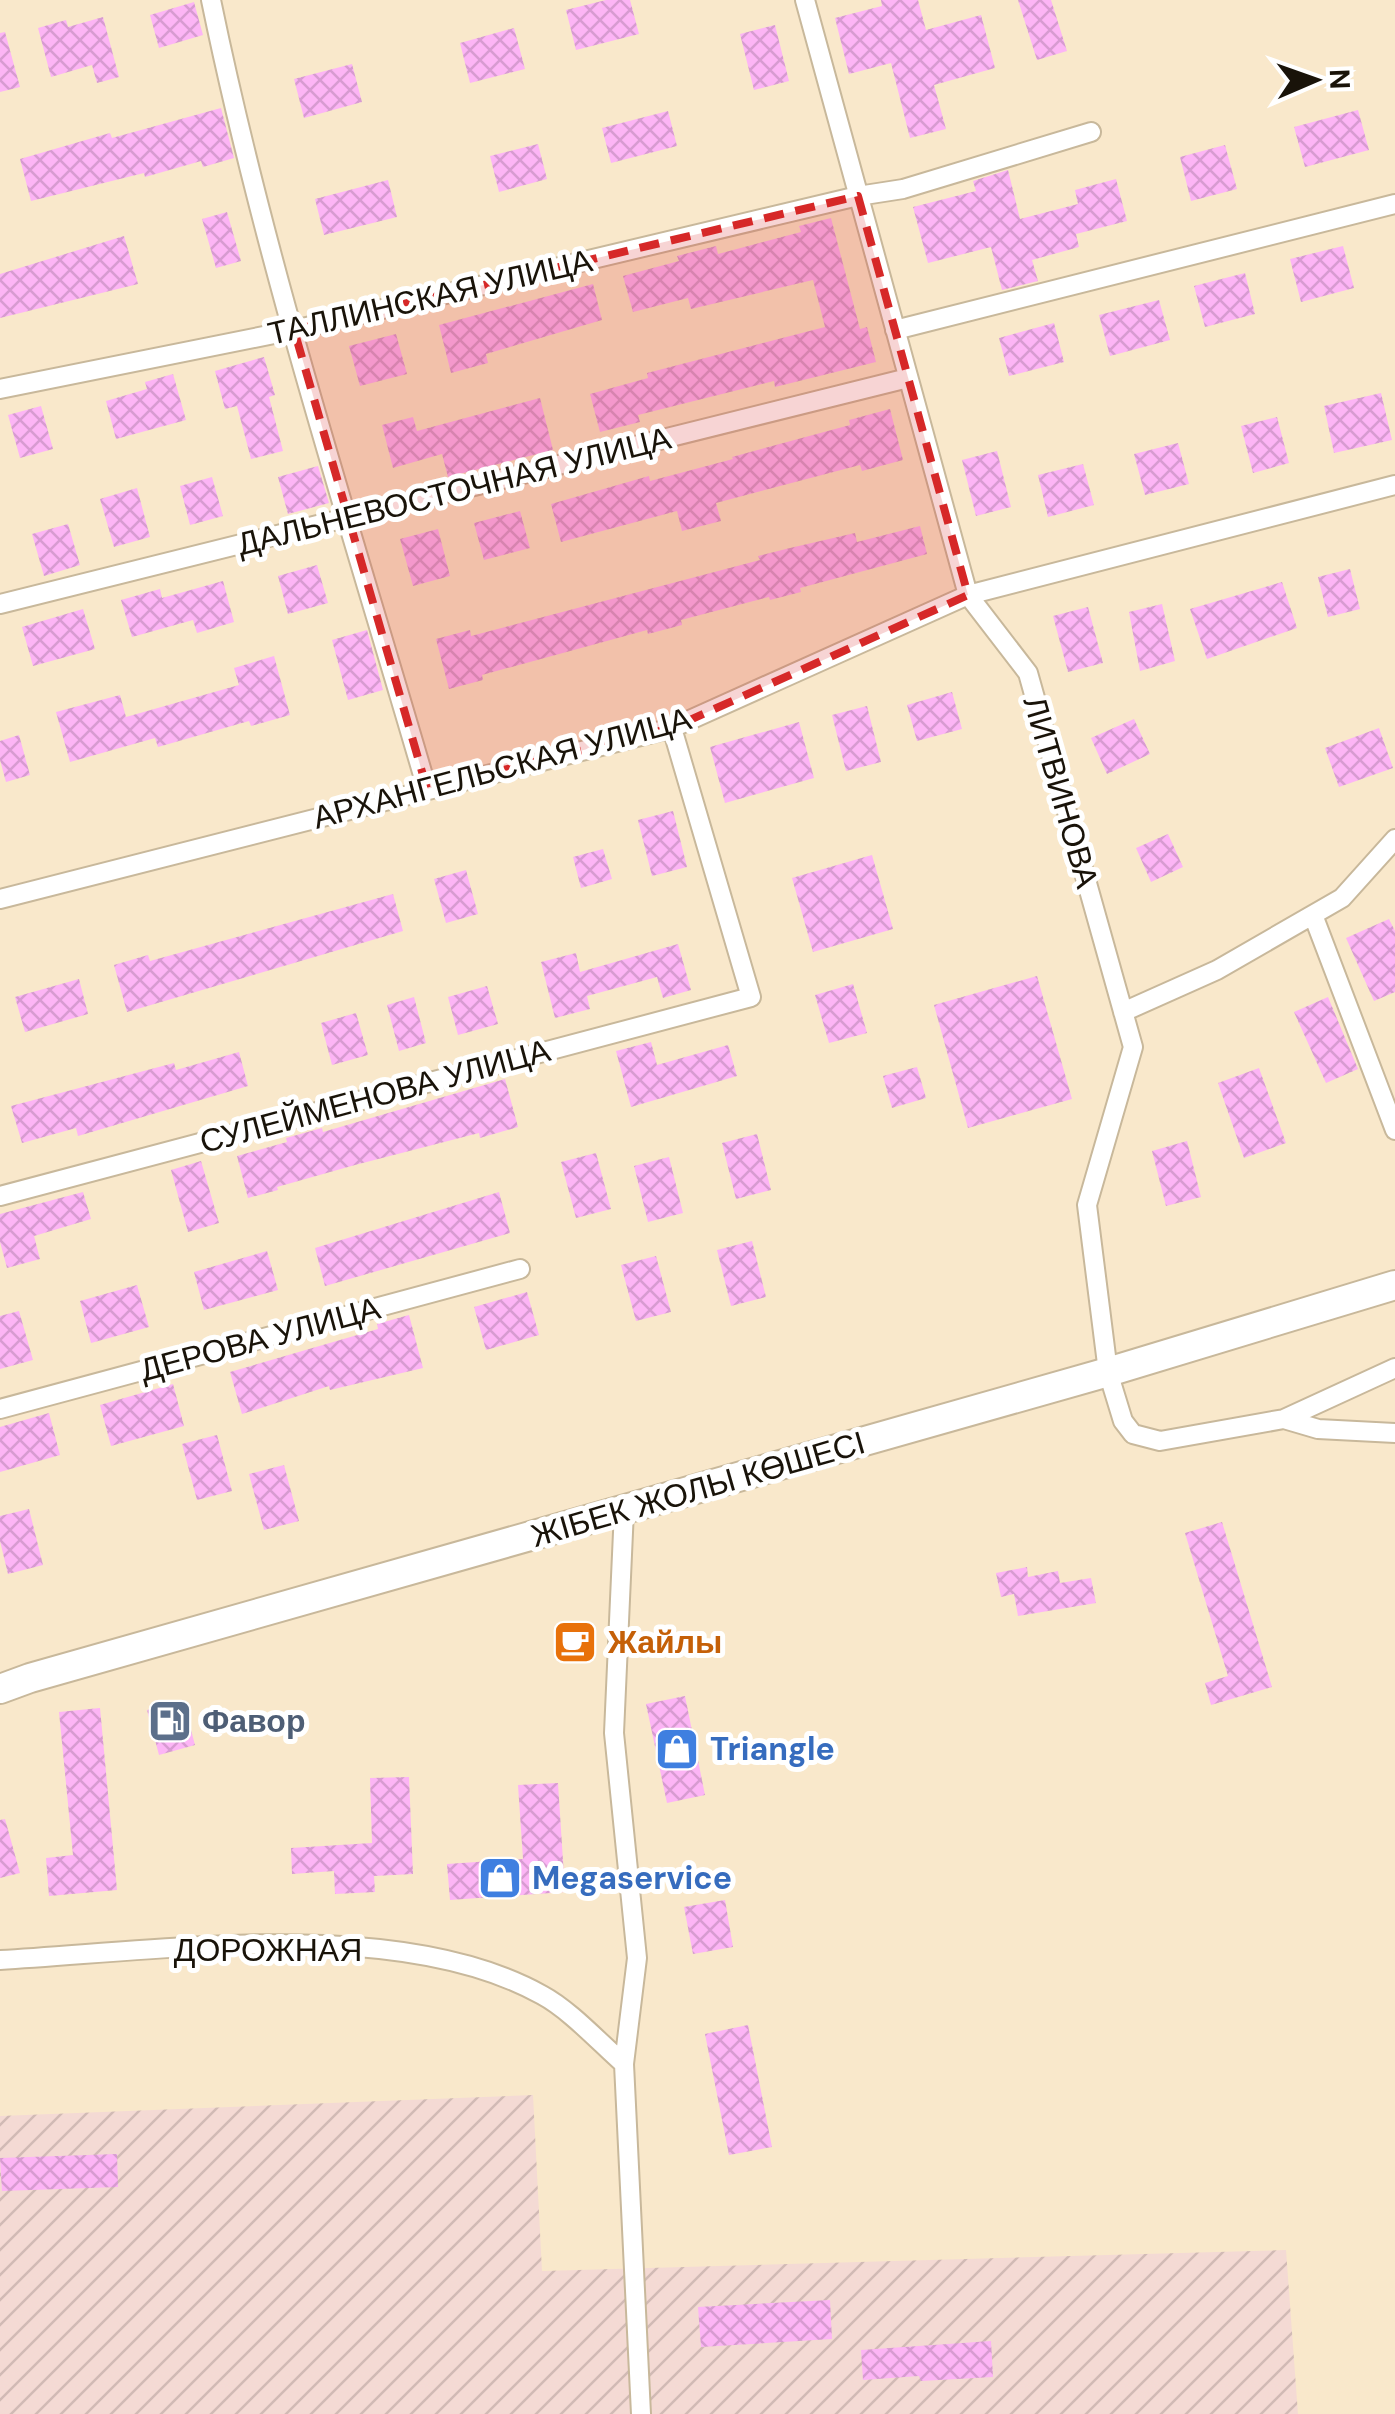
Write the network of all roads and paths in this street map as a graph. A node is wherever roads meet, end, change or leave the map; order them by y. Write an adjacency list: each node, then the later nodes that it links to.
1 (211, 0): 6 (street)
2 (804, 0): 4 (street, ЛИТВИНОВА)
3 (1091, 132): 4 (street, ТАЛЛИНСКАЯ УЛИЦА)
4 (858, 196): 6 (street, ТАЛЛИНСКАЯ УЛИЦА); 7 (street, ЛИТВИНОВА)
5 (1395, 204): 7 (street)
6 (294, 330): 9 (street, ТАЛЛИНСКАЯ УЛИЦА); 11 (street)
7 (895, 330): 8 (street, ЛИТВИНОВА)
8 (908, 378): 11 (street, ДАЛЬНЕВОСТОЧНАЯ УЛИЦА); 12 (street, ЛИТВИНОВА)
9 (0, 389)
10 (1395, 485): 12 (street, АРХАНГЕЛЬСКАЯ УЛИЦА)
11 (348, 517): 13 (street, ДАЛЬНЕВОСТОЧНАЯ УЛИЦА); 15 (street)
12 (968, 595): 14 (street, АРХАНГЕЛЬСКАЯ УЛИЦА); 19 (street, ЛИТВИНОВА)
13 (0, 604)
14 (672, 728): 15 (street, АРХАНГЕЛЬСКАЯ УЛИЦА); 21 (street, СУЛЕЙМЕНОВА УЛИЦА)
15 (427, 789): 17 (street, АРХАНГЕЛЬСКАЯ УЛИЦА)
16 (1395, 839): 18 (street)
17 (0, 899)
18 (1313, 915): 19 (street); 20 (street)
19 (1123, 1012): 25 (street, ЛИТВИНОВА)
20 (1395, 1130)
21 (0, 1196)
22 (520, 1269): 26 (street, ДЕРОВА УЛИЦА)
23 (1395, 1285): 25 (highway, ЖІБЕК ЖОЛЫ КӨШЕСІ)
24 (1395, 1368): 27 (street)
25 (1108, 1372): 27 (street, ЛИТВИНОВА); 29 (highway, ЖІБЕК ЖОЛЫ КӨШЕСІ)
26 (0, 1409)
27 (1284, 1419): 28 (street)
28 (1395, 1434)
29 (624, 1510): 30 (highway, ЖІБЕК ЖОЛЫ КӨШЕСІ); 32 (street)
30 (0, 1690)
31 (0, 1960): 32 (street, ДОРОЖНАЯ)
32 (624, 2064): 33 (street)
33 (641, 2414)

